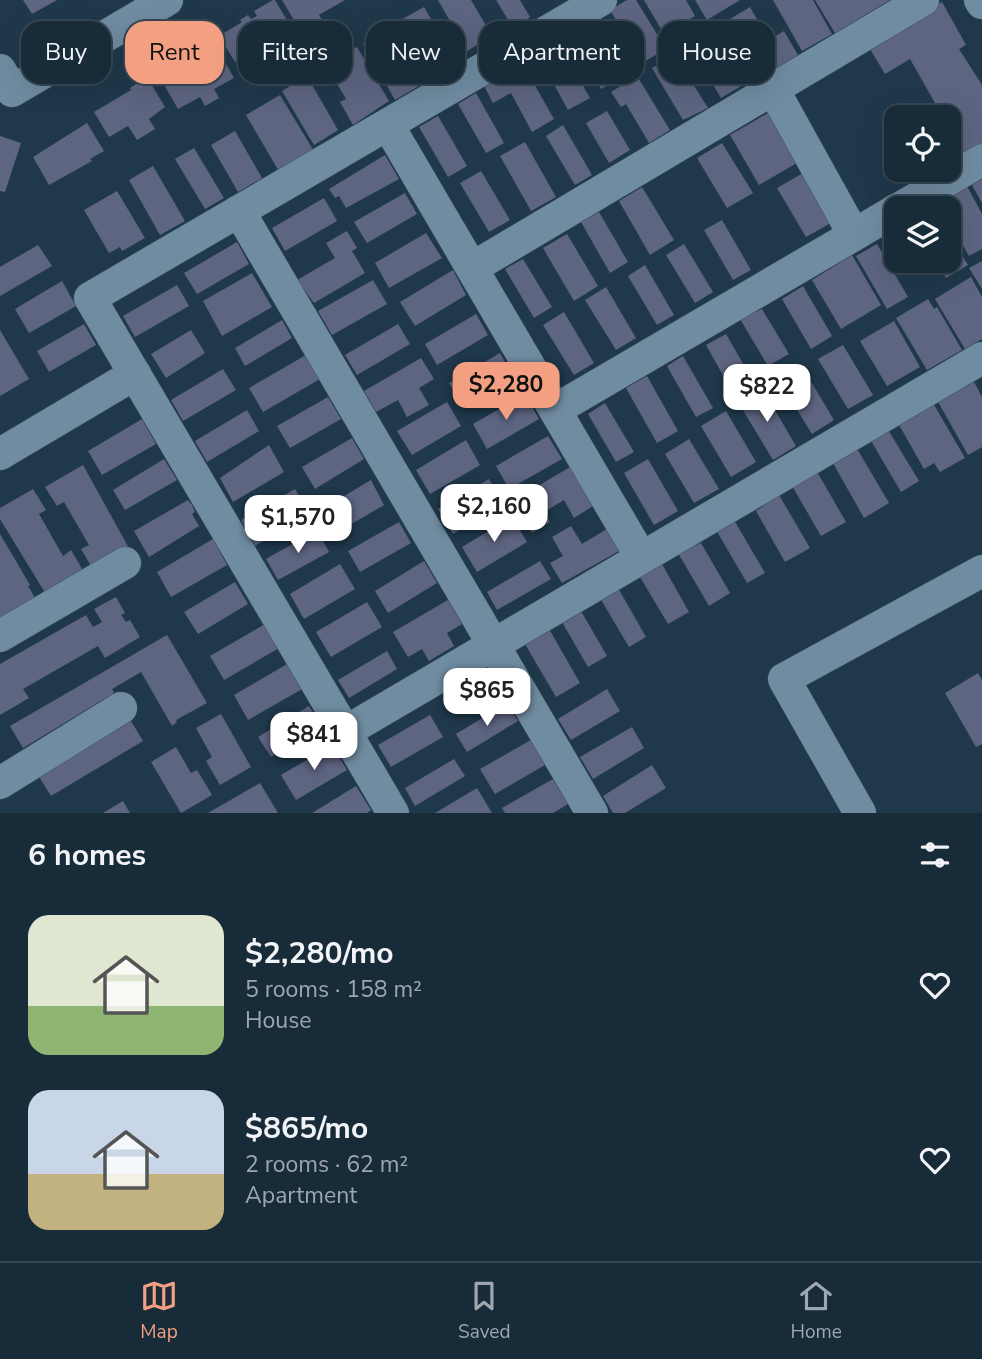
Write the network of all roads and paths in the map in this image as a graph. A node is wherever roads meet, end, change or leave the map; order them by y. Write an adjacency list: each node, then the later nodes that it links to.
1 (167, 0): 4 (street)
2 (601, 0): 6 (street)
3 (923, 0): 5 (street)
4 (6, 80)
5 (773, 89): 11 (street); 12 (street)
6 (388, 125): 9 (street); 12 (street)
7 (982, 160): 8 (street)
8 (920, 196)
9 (239, 211): 14 (street); 21 (street)
10 (884, 217): 11 (street)
11 (854, 235): 15 (street)
12 (472, 268): 15 (street)
13 (982, 358): 17 (street)
14 (135, 374): 16 (street); 23 (street)
15 (555, 410): 17 (street)
16 (0, 454)
17 (641, 557): 21 (street)
18 (125, 563): 20 (street)
19 (982, 571): 27 (street)
20 (0, 636)
21 (494, 645): 23 (street); 26 (street)
22 (121, 708): 24 (street)
23 (345, 732): 25 (street)
24 (0, 783)
25 (393, 813)
26 (592, 813)
27 (859, 813)

